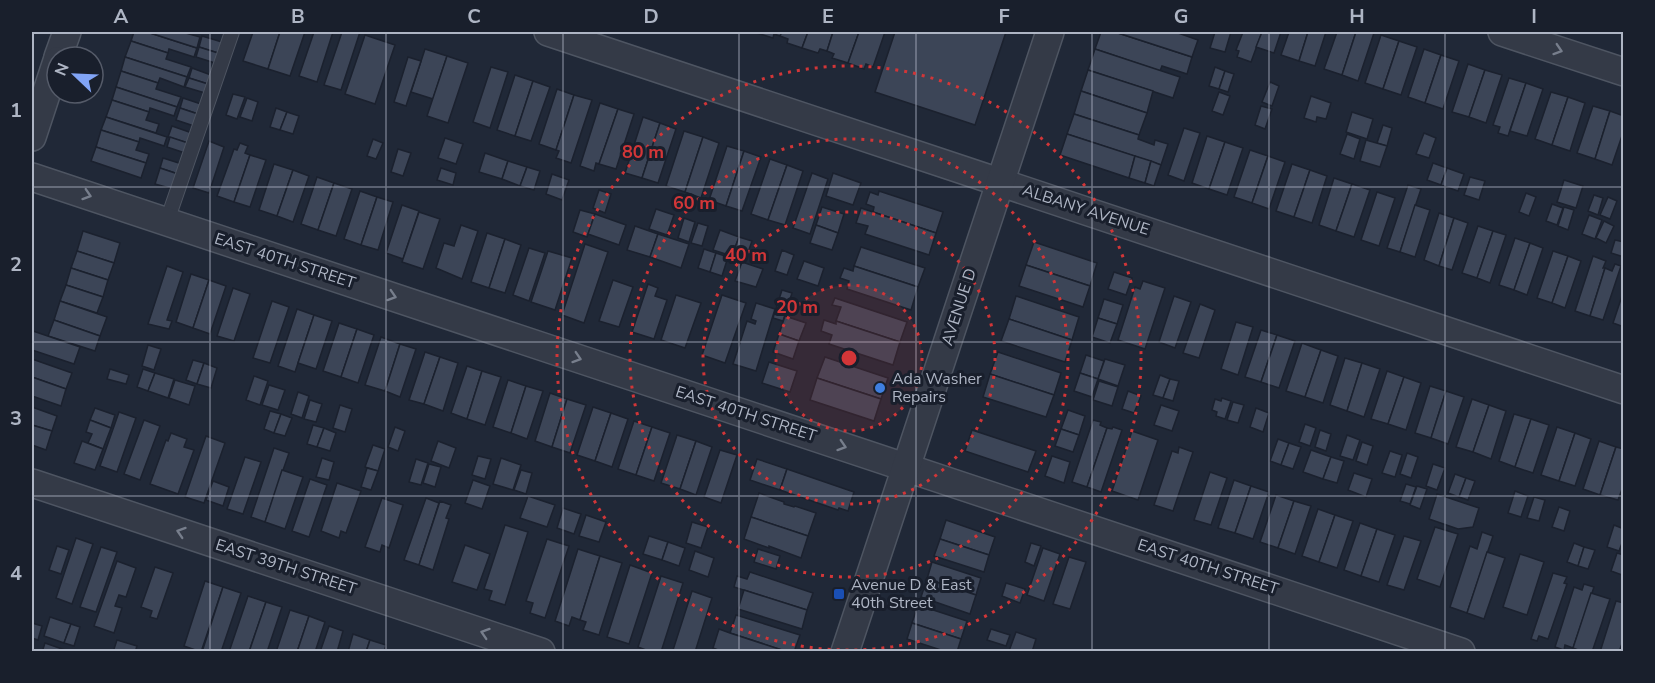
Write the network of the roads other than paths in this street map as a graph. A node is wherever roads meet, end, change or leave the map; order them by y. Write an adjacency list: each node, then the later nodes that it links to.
1 (232, 32): 10 (lane)
2 (548, 32): 9 (street, ALBANY AVENUE)
3 (1050, 32): 9 (street, AVENUE D)
4 (1502, 32): 5 (street, one-way to 5)
5 (1623, 72)
6 (45, 97): 7 (street)
7 (32, 137)
8 (32, 177): 10 (street, EAST 40TH STREET, one-way to 10)
9 (1001, 182): 11 (street, ALBANY AVENUE); 12 (street, AVENUE D)
10 (167, 221): 12 (street, EAST 40TH STREET, one-way to 12)
11 (1623, 390)
12 (905, 467): 15 (street, AVENUE D); 16 (street, EAST 40TH STREET)
13 (32, 483): 14 (street, EAST 39TH STREET, one-way to 13)
14 (541, 651)
15 (844, 651)
16 (1461, 651)

